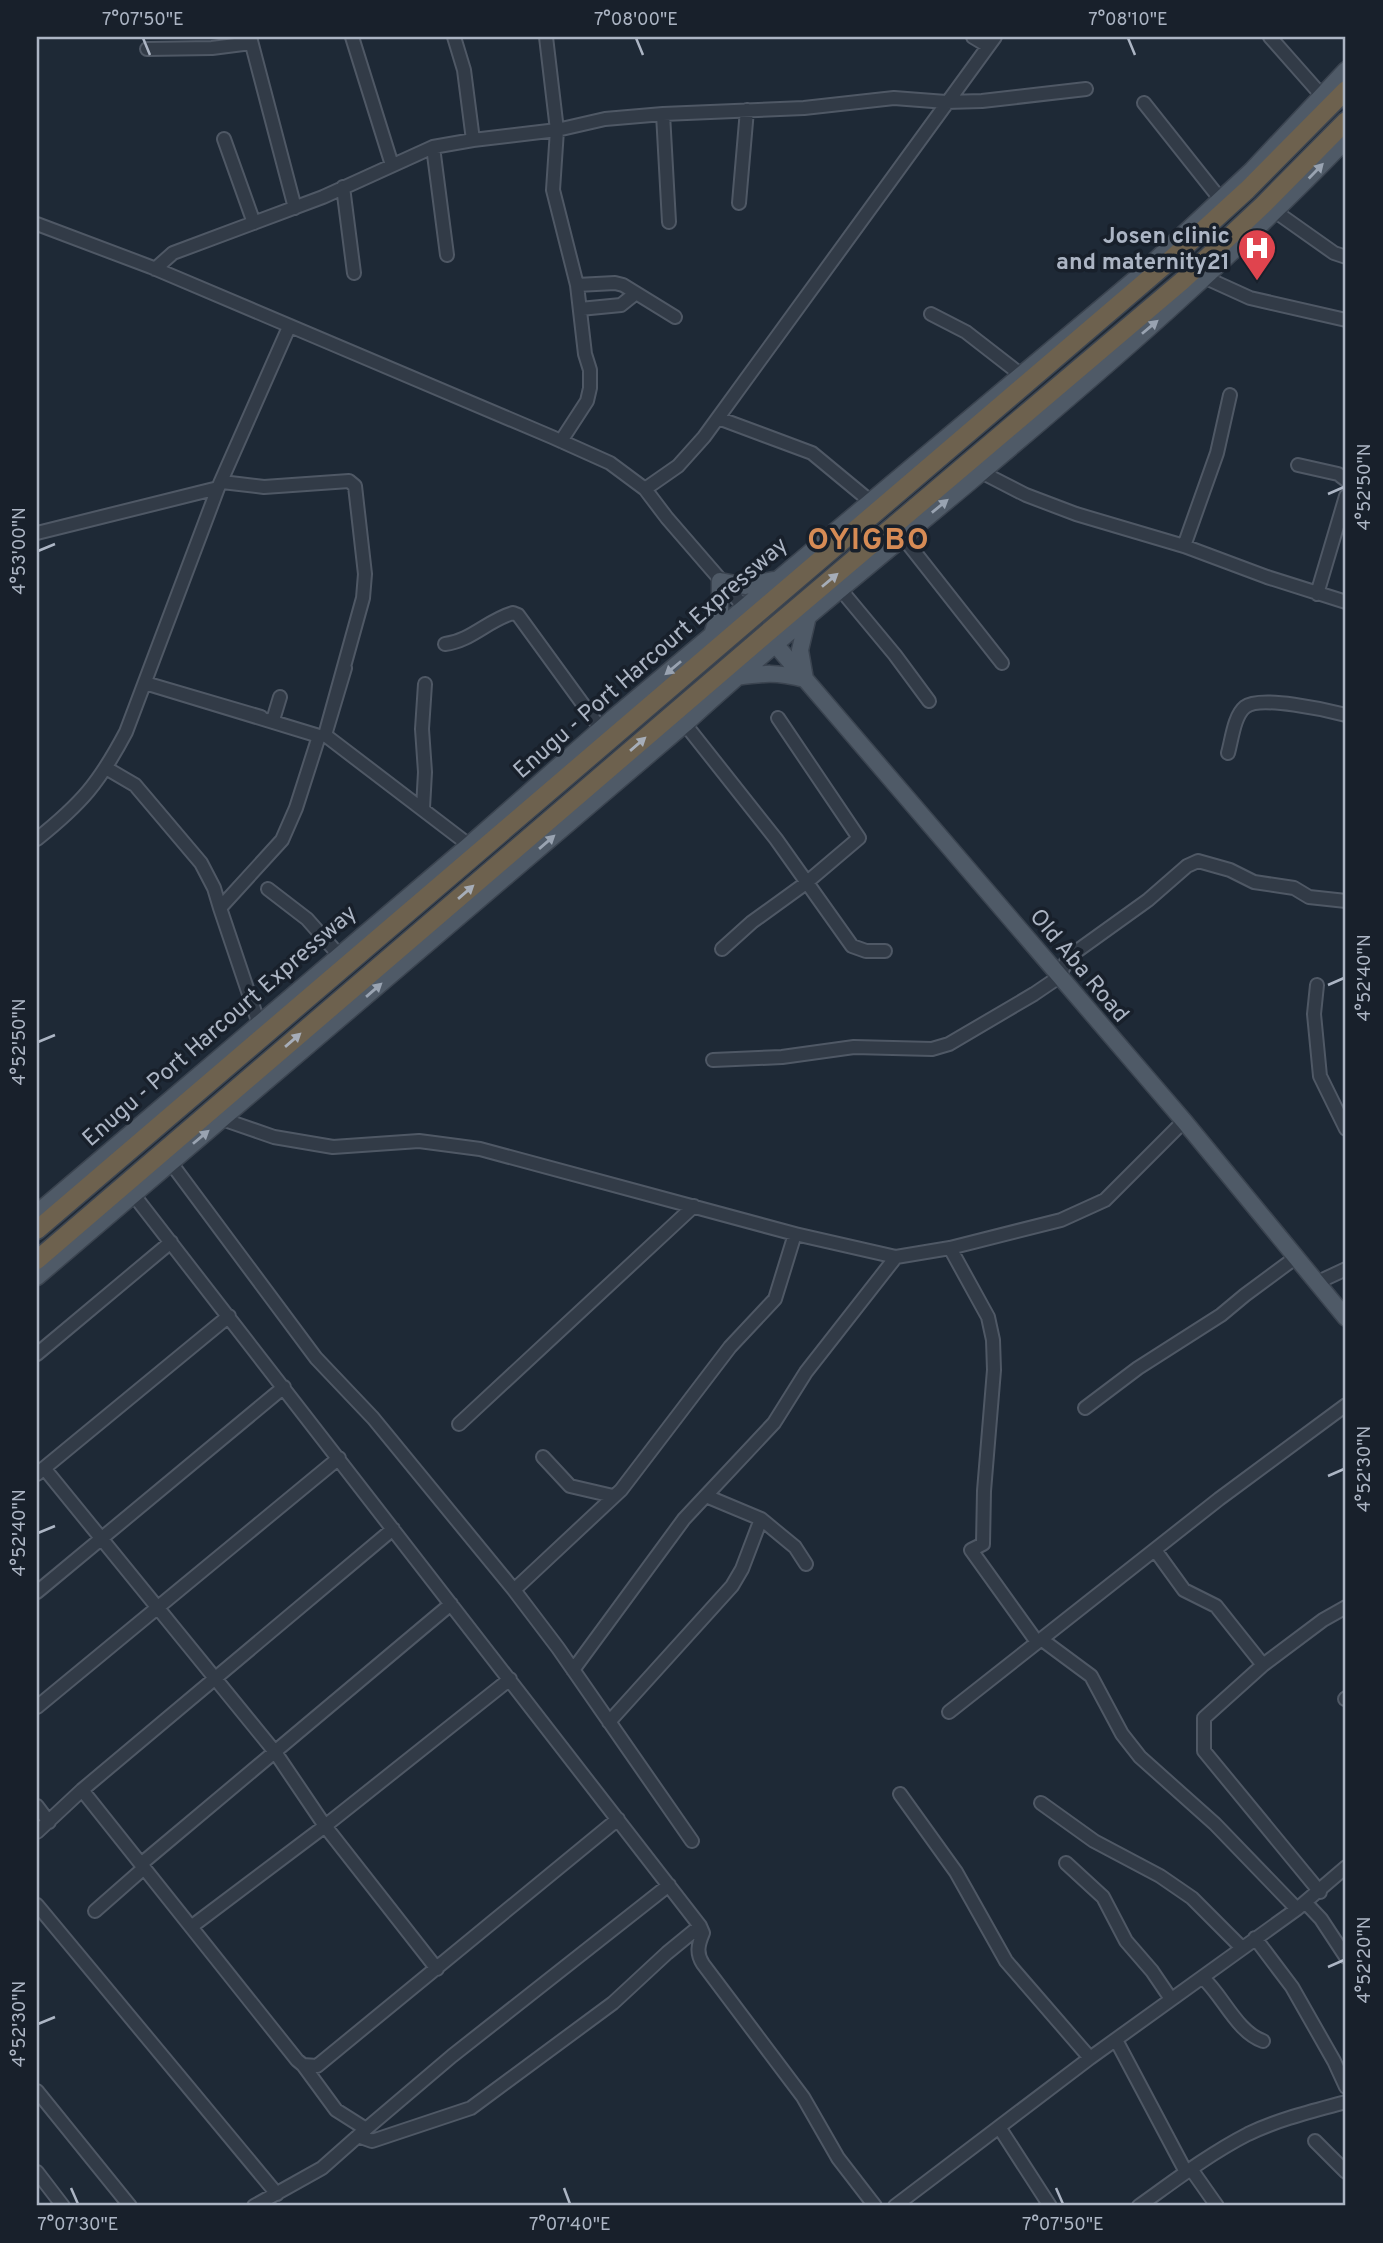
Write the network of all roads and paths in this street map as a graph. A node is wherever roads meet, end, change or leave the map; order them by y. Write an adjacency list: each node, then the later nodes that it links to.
1 (352, 37): 23 (street)
2 (454, 37): 20 (street)
3 (546, 37): 18 (street)
4 (972, 37): 7 (street)
5 (1270, 37): 12 (street)
6 (251, 40): 8 (street); 27 (street)
7 (991, 41): 13 (street)
8 (147, 49)
9 (1346, 70): 12 (main road, Enugu - Port Harcourt Expressway)
10 (1086, 89): 13 (street)
11 (1346, 90): 105 (highway, Enugu - Port Harcourt Expressway)
12 (1322, 97): 25 (main road, Enugu - Port Harcourt Expressway)
13 (946, 103): 15 (street); 47 (street)
14 (1144, 103): 25 (street)
15 (747, 110): 16 (street); 26 (street)
16 (663, 114): 18 (street); 29 (street)
17 (1346, 121): 44 (highway)
18 (557, 130): 20 (street); 37 (street)
19 (225, 139): 30 (street)
20 (473, 139): 22 (street)
21 (1346, 140): 28 (main road, one-way to 21)
22 (433, 148): 23 (street); 32 (street)
23 (391, 165): 24 (street)
24 (343, 187): 27 (street); 35 (street)
25 (1221, 200): 45 (main road, Enugu - Port Harcourt Expressway)
26 (739, 203)
27 (295, 208): 30 (street)
28 (1276, 212): 33 (street); 36 (main road)
29 (669, 222)
30 (254, 223): 34 (street)
31 (37, 224): 34 (street)
32 (447, 256)
33 (1346, 257)
34 (155, 269): 43 (street)
35 (354, 273)
36 (1206, 278): 42 (street); 44 (main road, one-way to 36)
37 (577, 285): 38 (street); 39 (street)
38 (636, 293): 39 (street); 41 (street)
39 (580, 309): 48 (street)
40 (931, 314): 45 (street)
41 (675, 317)
42 (1346, 320)
43 (289, 327): 48 (street); 52 (street)
44 (1117, 346): 50 (main road); 111 (highway, one-way to 44)
45 (1020, 374): 55 (main road, Enugu - Port Harcourt Expressway)
46 (1230, 395): 58 (street)
47 (718, 418): 53 (street); 55 (street)
48 (561, 441): 53 (street)
49 (1298, 465): 51 (street)
50 (981, 472): 57 (main road, one-way to 50); 58 (street)
51 (1346, 480)
52 (220, 485): 56 (street); 72 (street); 81 (street)
53 (645, 489): 60 (street)
54 (1346, 496): 62 (street)
55 (870, 501): 59 (main road, Enugu - Port Harcourt Expressway)
56 (37, 533)
57 (902, 536): 61 (main road); 69 (street)
58 (1184, 547): 62 (street)
59 (777, 579): 60 (main road); 64 (main road, Enugu - Port Harcourt Expressway)
60 (720, 580): 64 (street); 66 (main road)
61 (841, 590): 65 (main road); 75 (street)
62 (1317, 594): 63 (street)
63 (1346, 602)
64 (744, 607): 66 (main road, Enugu - Port Harcourt Expressway)
65 (808, 616): 68 (main road); 71 (main road)
66 (712, 635): 80 (main road, Enugu - Port Harcourt Expressway, one-way to 80)
67 (445, 644): 80 (street)
68 (775, 644): 70 (main road); 71 (main road, Old Aba Road)
69 (1002, 663)
70 (736, 677): 71 (main road); 79 (main road)
71 (805, 679): 94 (main road, Old Aba Road)
72 (145, 683): 78 (street); 83 (street)
73 (425, 684): 84 (street)
74 (281, 697): 78 (street)
75 (929, 701)
76 (1346, 715): 82 (street)
77 (778, 718): 87 (street)
78 (267, 719): 81 (street)
79 (685, 724): 87 (street); 98 (main road, one-way to 79)
80 (601, 729): 86 (main road, Enugu - Port Harcourt Expressway)
81 (322, 735): 84 (street); 90 (street)
82 (1228, 752)
83 (106, 768): 85 (street); 90 (street)
84 (423, 808): 86 (street)
85 (37, 839)
86 (469, 845): 93 (main road, Enugu - Port Harcourt Expressway)
87 (806, 883): 91 (street); 92 (street)
88 (268, 889): 93 (street)
89 (1346, 901): 94 (street)
90 (220, 908): 96 (street)
91 (722, 949)
92 (885, 951)
93 (339, 955): 96 (main road, Enugu - Port Harcourt Expressway)
94 (1059, 977): 97 (street); 99 (main road, Old Aba Road)
95 (1317, 985): 100 (street)
96 (259, 1024): 104 (main road, Enugu - Port Harcourt Expressway)
97 (713, 1060)
98 (222, 1119): 101 (main road, one-way to 98); 103 (street)
99 (1184, 1121): 108 (street); 110 (main road, Old Aba Road)
100 (1346, 1129)
101 (171, 1163): 102 (main road); 132 (street)
102 (133, 1194): 107 (street); 113 (main road)
103 (694, 1206): 106 (street); 121 (street)
104 (37, 1213)
105 (37, 1230)
106 (795, 1234): 109 (street); 125 (street)
107 (171, 1242): 115 (street); 117 (street)
108 (950, 1248): 109 (street); 137 (street)
109 (896, 1257): 126 (street)
110 (1295, 1258): 114 (main road, Old Aba Road); 120 (street)
111 (37, 1260)
112 (1346, 1269): 114 (street)
113 (37, 1277)
114 (1317, 1283): 116 (main road, Old Aba Road)
115 (229, 1316): 118 (street); 124 (street)
116 (1346, 1318)
117 (37, 1354)
118 (284, 1387): 123 (street); 129 (street)
119 (1346, 1405): 130 (street)
120 (1085, 1408)
121 (459, 1424)
122 (543, 1457): 125 (street)
123 (338, 1458): 128 (street); 136 (street)
124 (41, 1471): 129 (street)
125 (613, 1496): 132 (street)
126 (706, 1496): 127 (street); 139 (street)
127 (761, 1519): 131 (street); 144 (street)
128 (393, 1529): 134 (street); 140 (street)
129 (103, 1537): 133 (street); 136 (street)
130 (1155, 1550): 137 (street); 138 (street)
131 (806, 1564)
132 (514, 1590): 139 (street)
133 (37, 1592)
134 (451, 1604): 141 (street); 145 (street)
135 (1346, 1607): 138 (street)
136 (158, 1608): 140 (street); 142 (street)
137 (1039, 1640): 143 (street); 161 (street)
138 (1263, 1665): 159 (street)
139 (573, 1670): 144 (street)
140 (216, 1677): 145 (street); 146 (street)
141 (510, 1679): 150 (street); 152 (street)
142 (37, 1707)
143 (949, 1712)
144 (609, 1722): 154 (street)
145 (275, 1752): 152 (street); 156 (street)
146 (82, 1790): 151 (street); 156 (street)
147 (900, 1794): 173 (street)
148 (1041, 1803): 166 (street)
149 (37, 1806): 151 (street)
150 (618, 1819): 158 (street); 168 (street)
151 (49, 1822): 153 (street)
152 (326, 1826): 164 (street); 168 (street)
153 (37, 1832)
154 (692, 1841)
155 (1066, 1863): 170 (street)
156 (142, 1866): 162 (street); 164 (street)
157 (1346, 1867): 159 (street)
158 (669, 1885): 163 (street); 179 (street)
159 (1320, 1892): 161 (street)
160 (37, 1905): 184 (street)
161 (1301, 1906): 165 (street); 167 (street)
162 (95, 1911)
163 (701, 1926): 179 (street); 189 (street)
164 (191, 1927): 174 (street)
165 (1255, 1938): 166 (street); 175 (street)
166 (1242, 1948): 169 (street)
167 (1346, 1957)
168 (436, 1969): 174 (street)
169 (1203, 1978): 170 (street); 172 (street)
170 (1171, 1999): 171 (street)
171 (1116, 2040): 173 (street); 181 (street)
172 (1263, 2041)
173 (1090, 2058): 178 (street)
174 (303, 2065): 179 (street)
175 (1346, 2087)
176 (37, 2091): 187 (street)
177 (1346, 2102): 181 (street)
178 (999, 2127): 185 (street); 190 (street)
179 (362, 2133): 184 (street)
180 (1315, 2141): 183 (street)
181 (1189, 2171): 191 (street); 192 (street)
182 (37, 2172): 186 (street)
183 (1346, 2172)
184 (277, 2194): 188 (street)
185 (899, 2205)
186 (63, 2206)
187 (130, 2206)
188 (254, 2206)
189 (875, 2206)
190 (1050, 2206)
191 (1139, 2206)
192 (1217, 2206)

